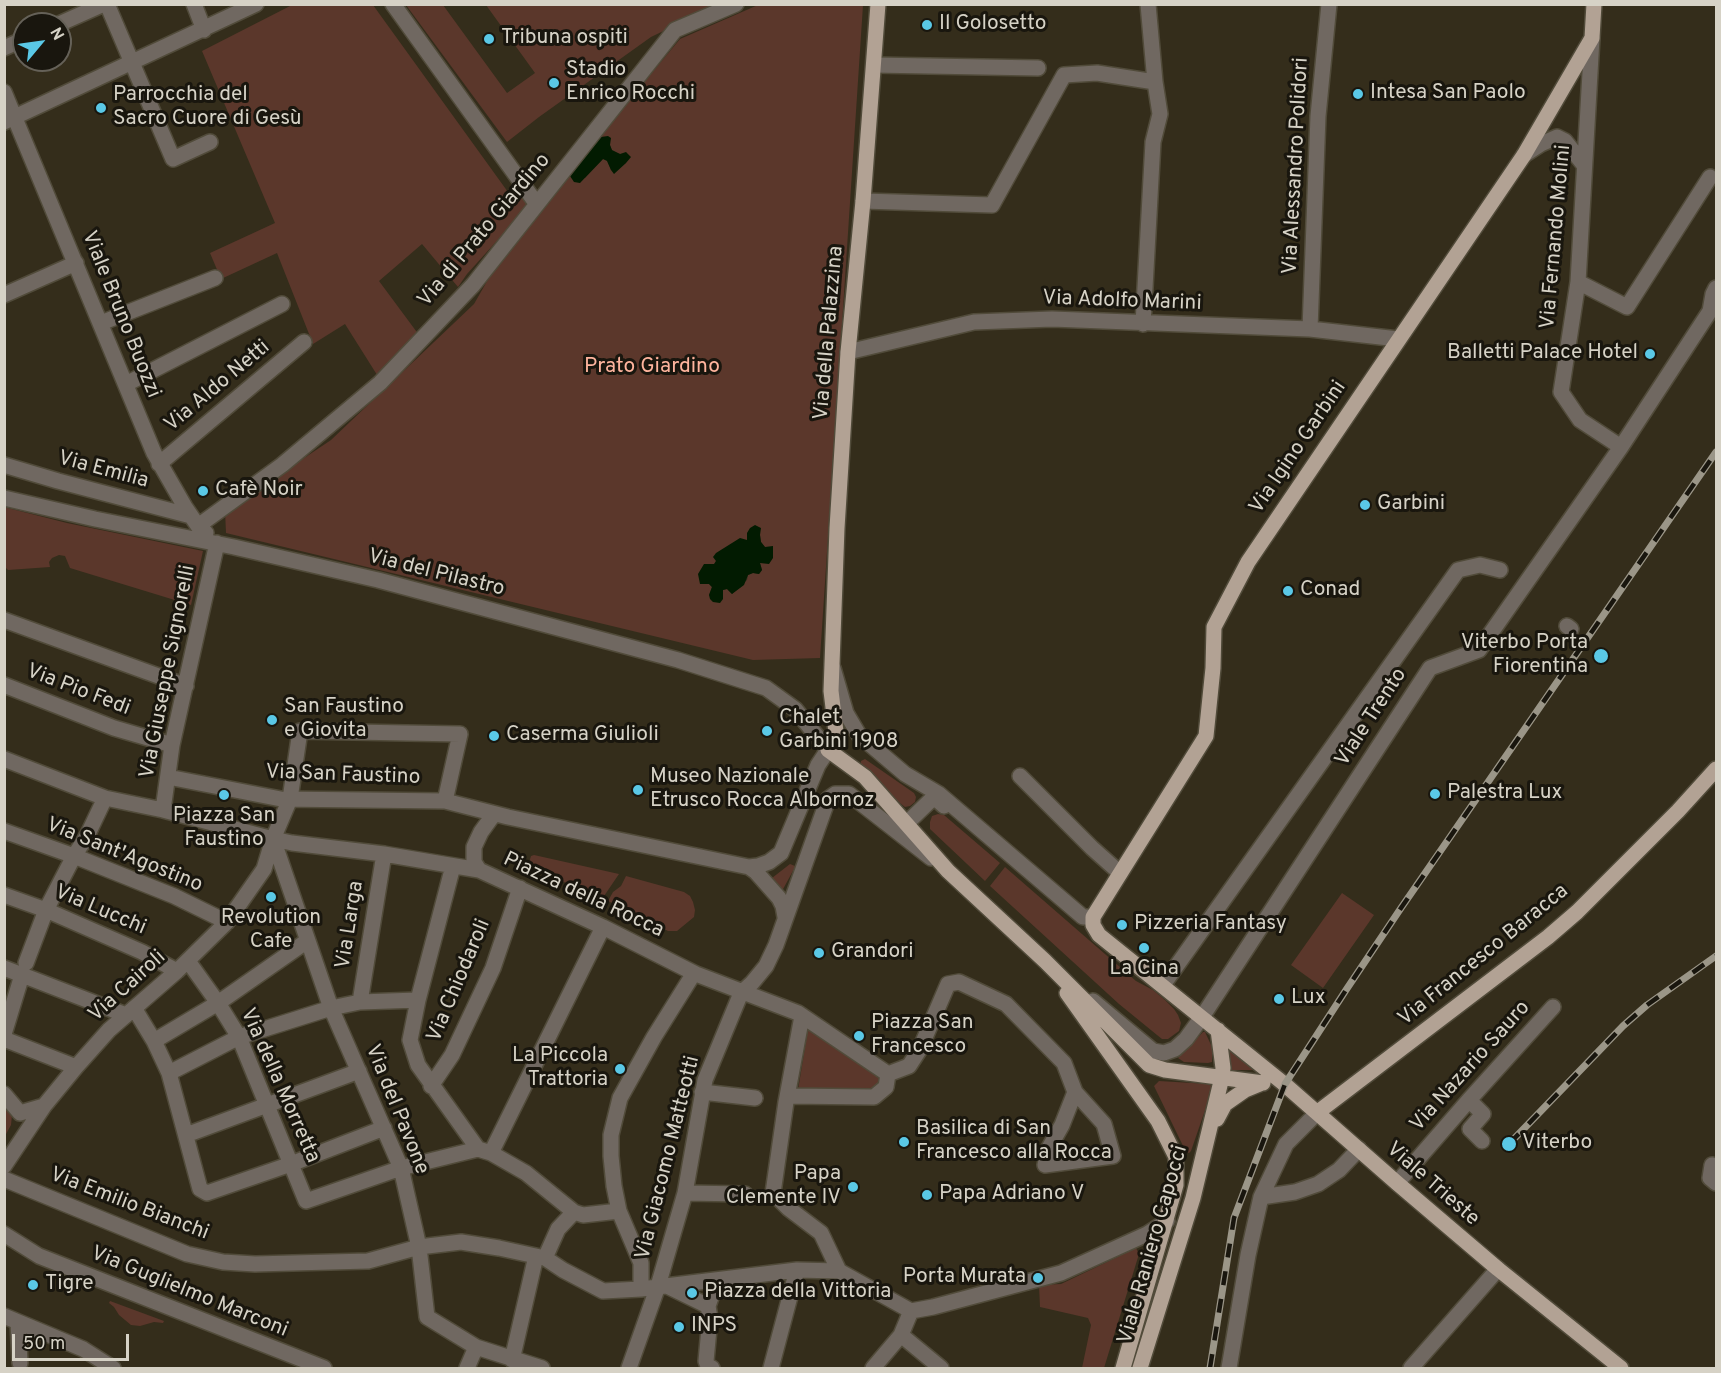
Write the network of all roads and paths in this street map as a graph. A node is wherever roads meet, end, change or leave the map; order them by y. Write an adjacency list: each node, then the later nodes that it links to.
1 (105, 4): 10 (street); 13 (street)
2 (194, 4): 11 (street)
3 (256, 4): 11 (street)
4 (393, 4): 24 (street)
5 (736, 4): 24 (street, Via di Prato Giardino)
6 (878, 4): 14 (main road, Via della Palazzina)
7 (1148, 4): 16 (street)
8 (1329, 4): 33 (street, Via Alessandro Polidori)
9 (1594, 4): 12 (main road, Via Igino Garbini)
10 (72, 18)
11 (204, 30): 13 (street)
12 (1592, 38): 20 (main road, Via Igino Garbini); 21 (street, Via Fernando Molini)
13 (132, 64): 18 (street); 19 (street)
14 (873, 65): 15 (street); 23 (main road, Via della Palazzina)
15 (1038, 68)
16 (1155, 82): 23 (street); 32 (street)
17 (4, 92): 18 (street, Viale Bruno Buozzi)
18 (10, 120): 25 (street, Viale Bruno Buozzi)
19 (210, 142)
20 (1524, 155): 21 (street); 34 (main road, Via Igino Garbini)
21 (1584, 165): 27 (street, Via Fernando Molini)
22 (1710, 177): 27 (street)
23 (863, 201): 36 (main road, Via della Palazzina)
24 (536, 203): 42 (street, Via di Prato Giardino)
25 (76, 263): 29 (street); 31 (street, Viale Bruno Buozzi)
26 (215, 278): 31 (street)
27 (1578, 282): 38 (street, Via Fernando Molini)
28 (1716, 288): 38 (street, Viale Trento)
29 (4, 295)
30 (282, 304): 37 (street)
31 (101, 323): 37 (street, Viale Bruno Buozzi)
32 (1143, 324): 33 (street, Via Adolfo Marini); 36 (street, Via Adolfo Marini)
33 (1310, 329): 34 (street, Via Adolfo Marini)
34 (1398, 339): 69 (main road, Via Igino Garbini)
35 (304, 342): 39 (street, Via Aldo Netti)
36 (848, 352): 46 (main road, Via della Palazzina)
37 (126, 384): 39 (street, Viale Bruno Buozzi)
38 (1621, 447): 94 (street, Viale Trento)
39 (159, 464): 42 (street, Viale Bruno Buozzi)
40 (4, 465): 42 (street, Via Emilia)
41 (4, 498): 43 (street, Via del Pilastro)
42 (195, 521): 43 (street, Viale Bruno Buozzi)
43 (217, 543): 48 (street, Via Giuseppe Signorelli); 50 (street, Via del Pilastro)
44 (1500, 570): 84 (street, Viale Trento)
45 (4, 620): 48 (street)
46 (832, 665): 50 (main road, Via della Palazzina); 74 (street, Via della Palazzina)
47 (4, 685): 49 (street, Via Pio Fedi)
48 (186, 686): 49 (street, Via Giuseppe Signorelli)
49 (172, 745): 54 (street, Via Giuseppe Signorelli)
50 (828, 750): 60 (main road); 66 (street)
51 (4, 759): 55 (street)
52 (1716, 770): 117 (main road, Via Francesco Baracca)
53 (1020, 776): 69 (street)
54 (168, 777): 56 (street, Via San Faustino); 58 (street, Via Giuseppe Signorelli)
55 (105, 798): 58 (street); 64 (street)
56 (290, 799): 57 (street, Via San Faustino); 57 (street); 62 (street)
57 (446, 801): 59 (street, Piazza della Rocca)
58 (163, 810): 62 (street)
59 (494, 814): 66 (street, Piazza della Rocca); 67 (street)
60 (907, 823): 68 (main road); 77 (street)
61 (4, 831): 64 (street, Via Sant'Agostino)
62 (273, 839): 63 (street, Piazza della Rocca); 75 (street, Via Cairoli); 78 (street, Via del Pavone)
63 (384, 854): 65 (street, Piazza della Rocca); 88 (street, Via Larga)
64 (74, 856): 72 (street); 75 (street, Via Sant'Agostino)
65 (453, 866): 67 (street, Piazza della Rocca); 87 (street)
66 (749, 867): 73 (street)
67 (479, 870): 70 (street, Piazza della Rocca)
68 (948, 871): 73 (street); 79 (main road)
69 (1120, 873): 74 (main road, Via Igino Garbini)
70 (520, 888): 76 (street, Piazza della Rocca); 108 (street, Via Chiodaroli)
71 (4, 895): 72 (street, Via Lucchi)
72 (46, 910): 80 (street, Via Lucchi); 82 (street)
73 (785, 917): 85 (street)
74 (1093, 917): 77 (main road)
75 (227, 922): 80 (street, Via Cairoli)
76 (603, 927): 83 (street, Piazza della Rocca); 123 (street)
77 (1099, 934): 84 (main road, Viale Trieste)
78 (307, 941): 89 (street); 91 (street, Via del Pavone)
79 (1045, 961): 99 (street); 105 (main road); 136 (main road, Viale Raniero Capocci)
80 (183, 966): 89 (street, Via della Morretta); 92 (street, Via Cairoli)
81 (4, 968): 82 (street)
82 (24, 969): 92 (street); 96 (street)
83 (694, 973): 85 (street, Piazza della Rocca); 134 (street)
84 (1163, 986): 86 (main road, Viale Trieste)
85 (741, 993): 93 (street, Piazza della Rocca); 109 (street, Via Giacomo Matteotti)
86 (1179, 999): 94 (main road, Viale Trieste); 99 (street)
87 (418, 1000): 88 (street); 108 (street)
88 (360, 1002): 91 (street)
89 (218, 1003): 97 (street, Via della Morretta); 100 (street)
90 (1553, 1007): 114 (street, Via Nazario Sauro)
91 (331, 1008): 97 (street); 102 (street, Via del Pavone)
92 (130, 1012): 100 (street); 101 (street, Via Cairoli)
93 (802, 1016): 104 (street); 113 (street)
94 (1202, 1017): 95 (main road, Viale Trieste); 99 (street, Viale Trento)
95 (1218, 1030): 105 (main road, Viale Raniero Capocci); 107 (main road, Viale Trieste)
96 (4, 1034)
97 (239, 1037): 103 (street); 115 (street, Via della Morretta)
98 (4, 1039): 101 (street)
99 (1186, 1039)
100 (154, 1041): 103 (street)
101 (76, 1067): 116 (street, Via Cairoli)
102 (359, 1071): 115 (street); 118 (street, Via del Pavone)
103 (169, 1073): 120 (street)
104 (888, 1074): 110 (street); 113 (street)
105 (1222, 1077): 106 (main road); 119 (main road, Viale Raniero Capocci)
106 (1263, 1083): 107 (main road); 119 (main road)
107 (1283, 1083): 117 (main road, Viale Trieste)
108 (431, 1086): 123 (street)
109 (702, 1092): 112 (street); 131 (street, Via Giacomo Matteotti)
110 (1075, 1092): 110 (street)
111 (4, 1094): 116 (street)
112 (755, 1098)
113 (787, 1100): 142 (street)
114 (1469, 1100): 121 (street); 129 (street, Via Nazario Sauro)
115 (266, 1105): 120 (street); 124 (street, Via della Morretta)
116 (44, 1106): 126 (street, Via Cairoli)
117 (1318, 1112): 122 (main road, Viale Trieste); 133 (street)
118 (384, 1128): 124 (street); 127 (street, Via del Pavone)
119 (1209, 1133): 164 (main road, Viale Raniero Capocci)
120 (186, 1134): 124 (street)
121 (1482, 1141)
122 (1359, 1149): 129 (main road, Viale Trieste); 133 (street)
123 (485, 1151): 127 (street); 135 (street)
124 (291, 1164): 127 (street, Via della Morretta)
125 (1712, 1165): 130 (street)
126 (4, 1166)
127 (401, 1168): 138 (street, Via del Pavone)
128 (4, 1179): 138 (street, Via Emilio Bianchi)
129 (1397, 1183): 140 (main road, Viale Trieste)
130 (1716, 1183)
131 (685, 1192): 132 (street); 144 (street, Via Giacomo Matteotti)
132 (745, 1194)
133 (1261, 1197): 165 (street)
134 (619, 1211): 135 (street); 145 (street)
135 (574, 1212): 139 (street)
136 (1167, 1221): 147 (street); 163 (main road, Viale Raniero Capocci)
137 (4, 1234): 157 (street, Via Guglielmo Marconi)
138 (418, 1247): 139 (street, Via Emilio Bianchi); 150 (street, Via del Pavone)
139 (540, 1257): 145 (street, Via Emilio Bianchi); 152 (street)
140 (1498, 1269): 166 (street); 167 (main road, Viale Trieste)
141 (797, 1270): 142 (street); 143 (street); 161 (street)
142 (839, 1271): 147 (street)
143 (721, 1280): 144 (street); 146 (street)
144 (662, 1286): 145 (street, Via Emilio Bianchi); 146 (street); 160 (street, Via Giacomo Matteotti)
145 (641, 1289)
146 (708, 1306): 154 (street)
147 (911, 1311): 149 (street)
148 (11, 1320): 151 (street); 153 (street)
149 (901, 1335): 155 (street); 162 (street)
150 (476, 1347): 152 (street, Via del Pavone); 158 (street)
151 (89, 1358): 156 (street)
152 (512, 1360): 159 (street, Via del Pavone)
153 (20, 1363)
154 (710, 1367)
155 (876, 1367)
156 (113, 1368)
157 (324, 1368)
158 (467, 1368)
159 (542, 1368)
160 (629, 1368)
161 (771, 1368)
162 (941, 1368)
163 (1123, 1368)
164 (1140, 1368)
165 (1230, 1368)
166 (1411, 1368)
167 (1621, 1368)

